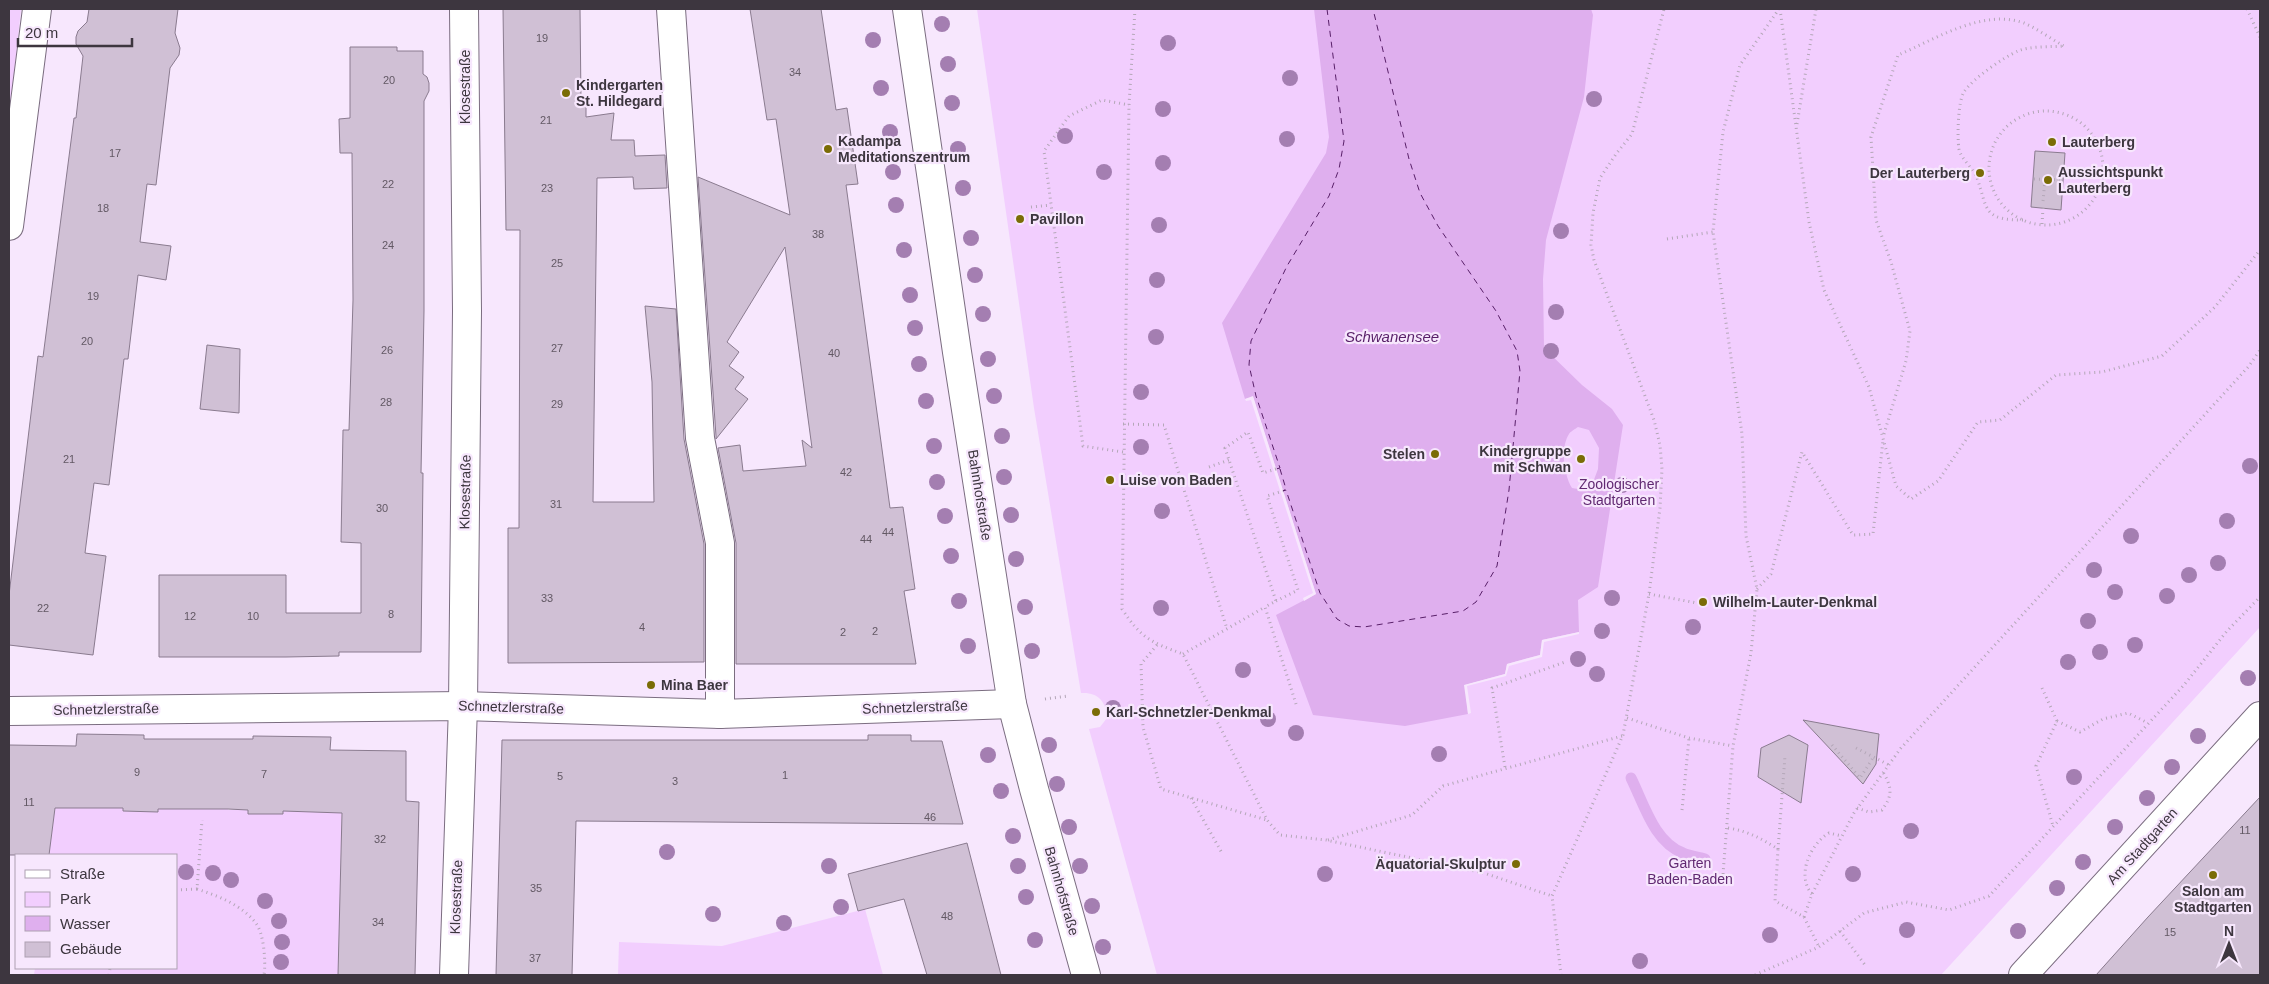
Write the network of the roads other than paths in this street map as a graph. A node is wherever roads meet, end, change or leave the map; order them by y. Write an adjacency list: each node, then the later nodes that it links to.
1 (37, 9): 5 (street)
2 (464, 9): 7 (street, Klosestraße)
3 (671, 9): 9 (street)
4 (907, 9): 6 (street, Bahnhofstraße)
5 (9, 226)
6 (1012, 704): 9 (street, Schnetzlerstraße); 12 (street, Bahnhofstraße)
7 (463, 706): 8 (street, Schnetzlerstraße); 9 (street, Schnetzlerstraße); 11 (street, Klosestraße)
8 (9, 710)
9 (720, 714)
10 (2260, 716): 13 (street, Am Stadtgarten)
11 (454, 975)
12 (1086, 975)
13 (2023, 975)

